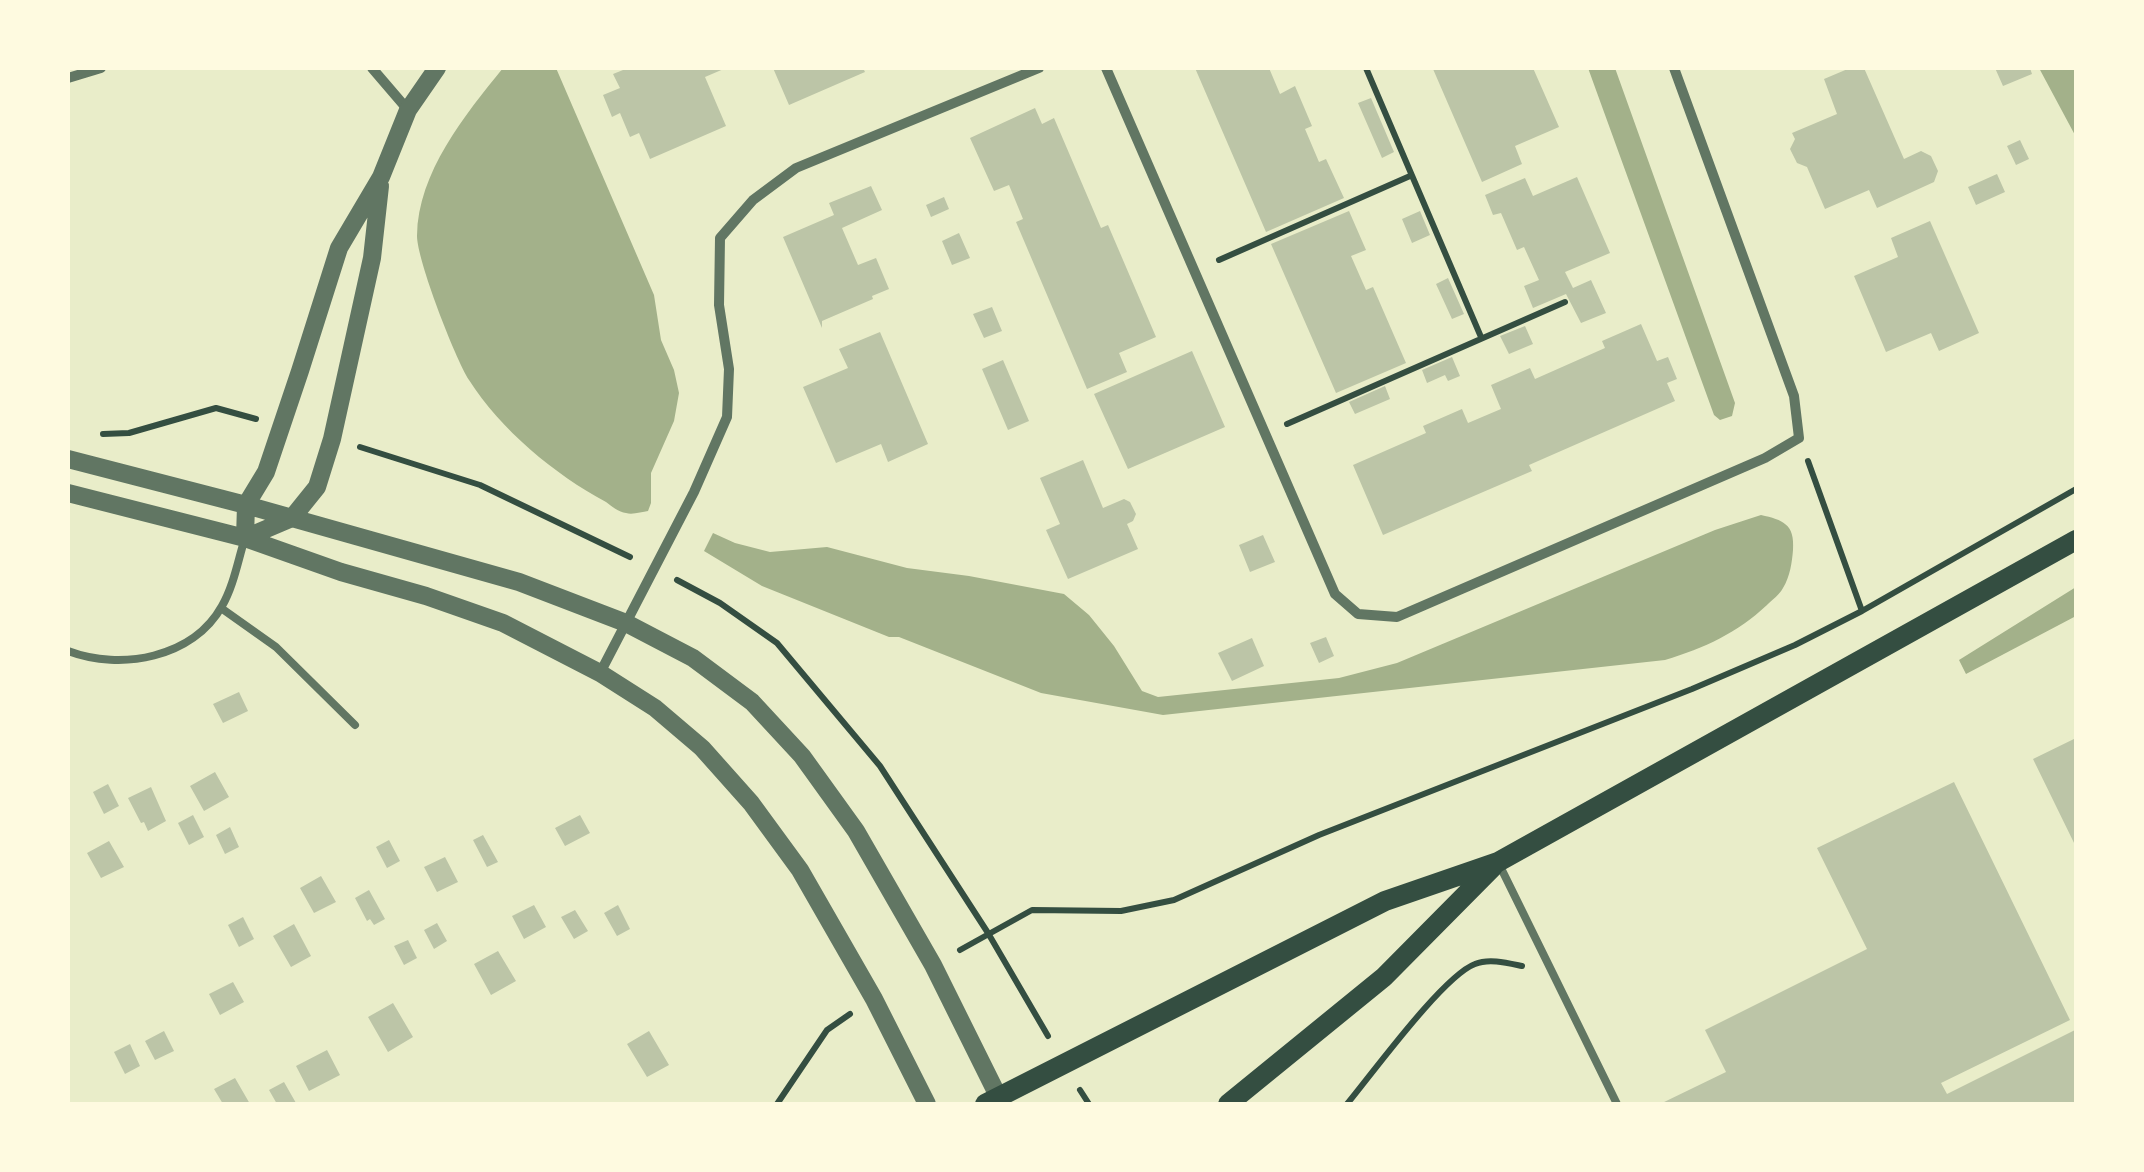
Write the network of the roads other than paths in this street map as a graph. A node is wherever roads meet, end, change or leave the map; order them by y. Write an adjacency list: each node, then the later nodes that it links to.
1 (101, 68): 7 (street)
2 (372, 68): 8 (street)
3 (437, 68): 8 (street)
4 (1039, 68): 17 (street)
5 (1106, 68): 6 (street)
6 (1674, 68)
7 (68, 78)
8 (408, 110): 9 (street)
9 (381, 177): 12 (street); 13 (street)
10 (68, 459): 12 (street)
11 (68, 492): 14 (street)
12 (246, 504): 13 (street); 14 (street)
13 (292, 518): 14 (street); 17 (street)
14 (244, 538): 16 (lane); 19 (street)
15 (2076, 540): 21 (main road)
16 (221, 608): 18 (lane); 20 (lane)
17 (626, 623): 19 (street); 22 (street)
18 (68, 651)
19 (600, 673): 23 (street)
20 (355, 725)
21 (1498, 862): 22 (main road); 24 (main road); 25 (lane)
22 (996, 1102)
23 (926, 1104)
24 (1228, 1104)
25 (1618, 1104)

